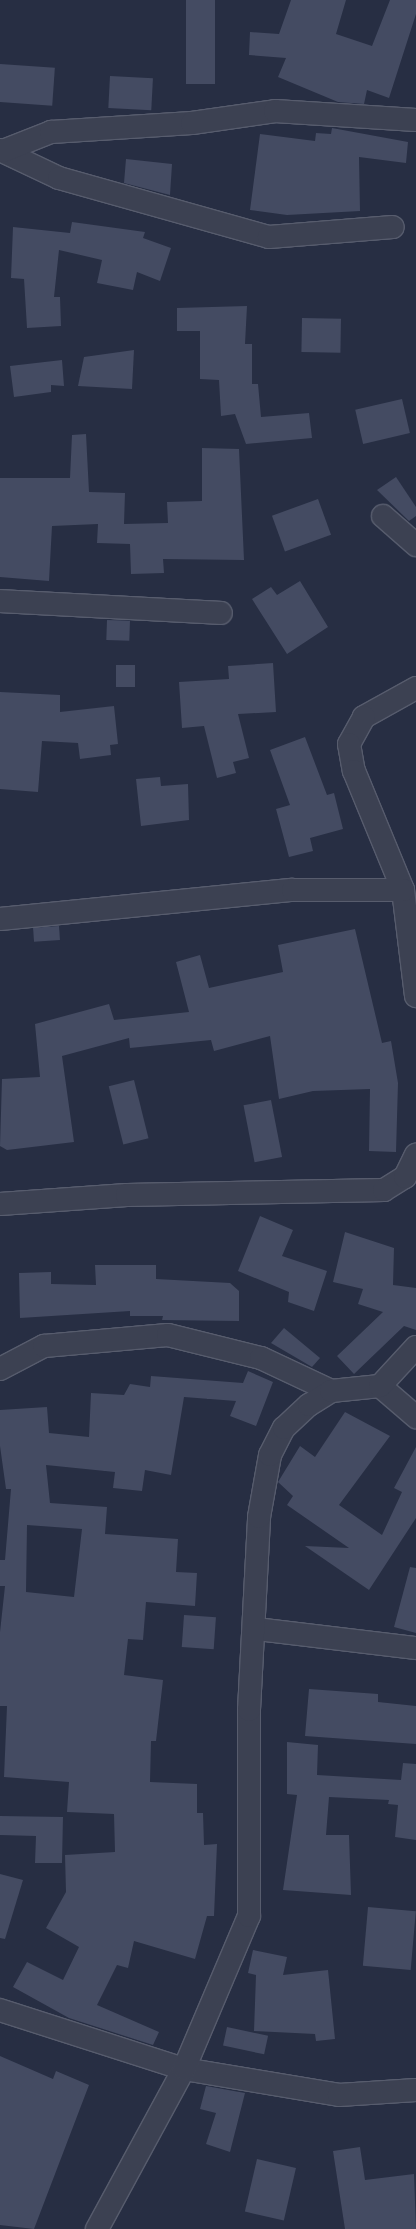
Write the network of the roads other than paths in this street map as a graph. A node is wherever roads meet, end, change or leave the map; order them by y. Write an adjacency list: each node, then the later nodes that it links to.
1 (414, 115): 2 (street)
2 (1, 151): 3 (street)
3 (392, 227)
4 (383, 516): 5 (street)
5 (416, 545)
6 (0, 601): 7 (street)
7 (221, 613)
8 (416, 688): 9 (street)
9 (403, 890): 10 (street); 11 (street)
10 (0, 919)
11 (416, 996)
12 (416, 1154): 13 (street)
13 (0, 1204)
14 (416, 1347): 16 (street)
15 (0, 1368): 17 (street)
16 (380, 1386): 17 (street); 18 (street)
17 (330, 1391): 19 (street)
18 (416, 1417)
19 (256, 1628): 20 (street); 22 (street)
20 (416, 1648)
21 (0, 2010): 22 (street)
22 (184, 2069): 23 (street); 24 (street)
23 (416, 2090)
24 (97, 2229)

